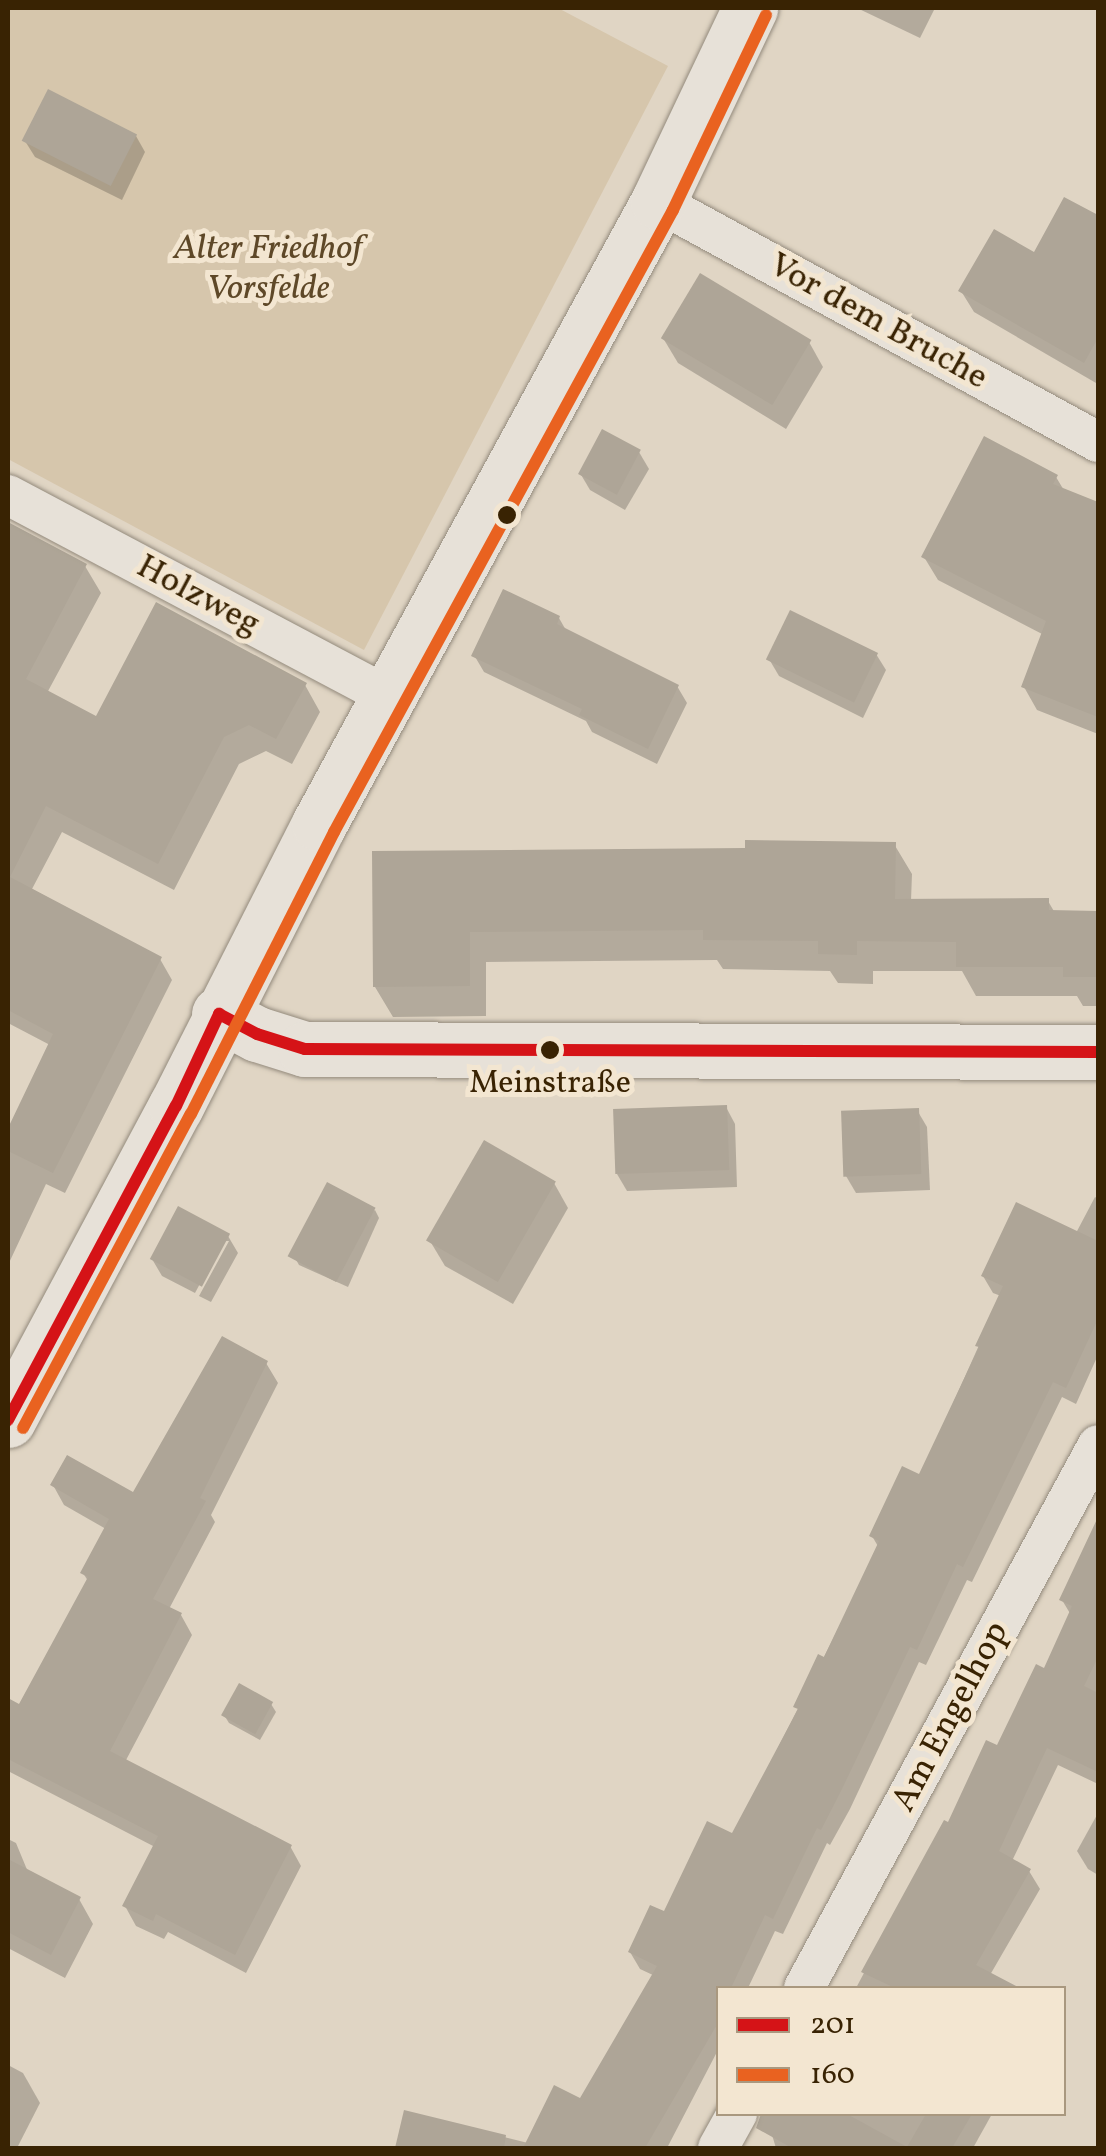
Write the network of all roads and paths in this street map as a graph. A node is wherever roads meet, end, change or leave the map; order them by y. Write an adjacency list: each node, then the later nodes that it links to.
1 (750, 8): 2 (street)
2 (658, 202): 3 (street, Vor dem Bruche); 5 (street)
3 (1098, 442)
4 (8, 495): 5 (street, Holzweg)
5 (388, 696): 6 (street)
6 (219, 1014): 7 (street); 8 (street)
7 (1098, 1052)
8 (8, 1420)
9 (1098, 1444): 10 (street, Am Engelhop)
10 (805, 1986)
11 (736, 2116): 12 (street)
12 (718, 2148)

